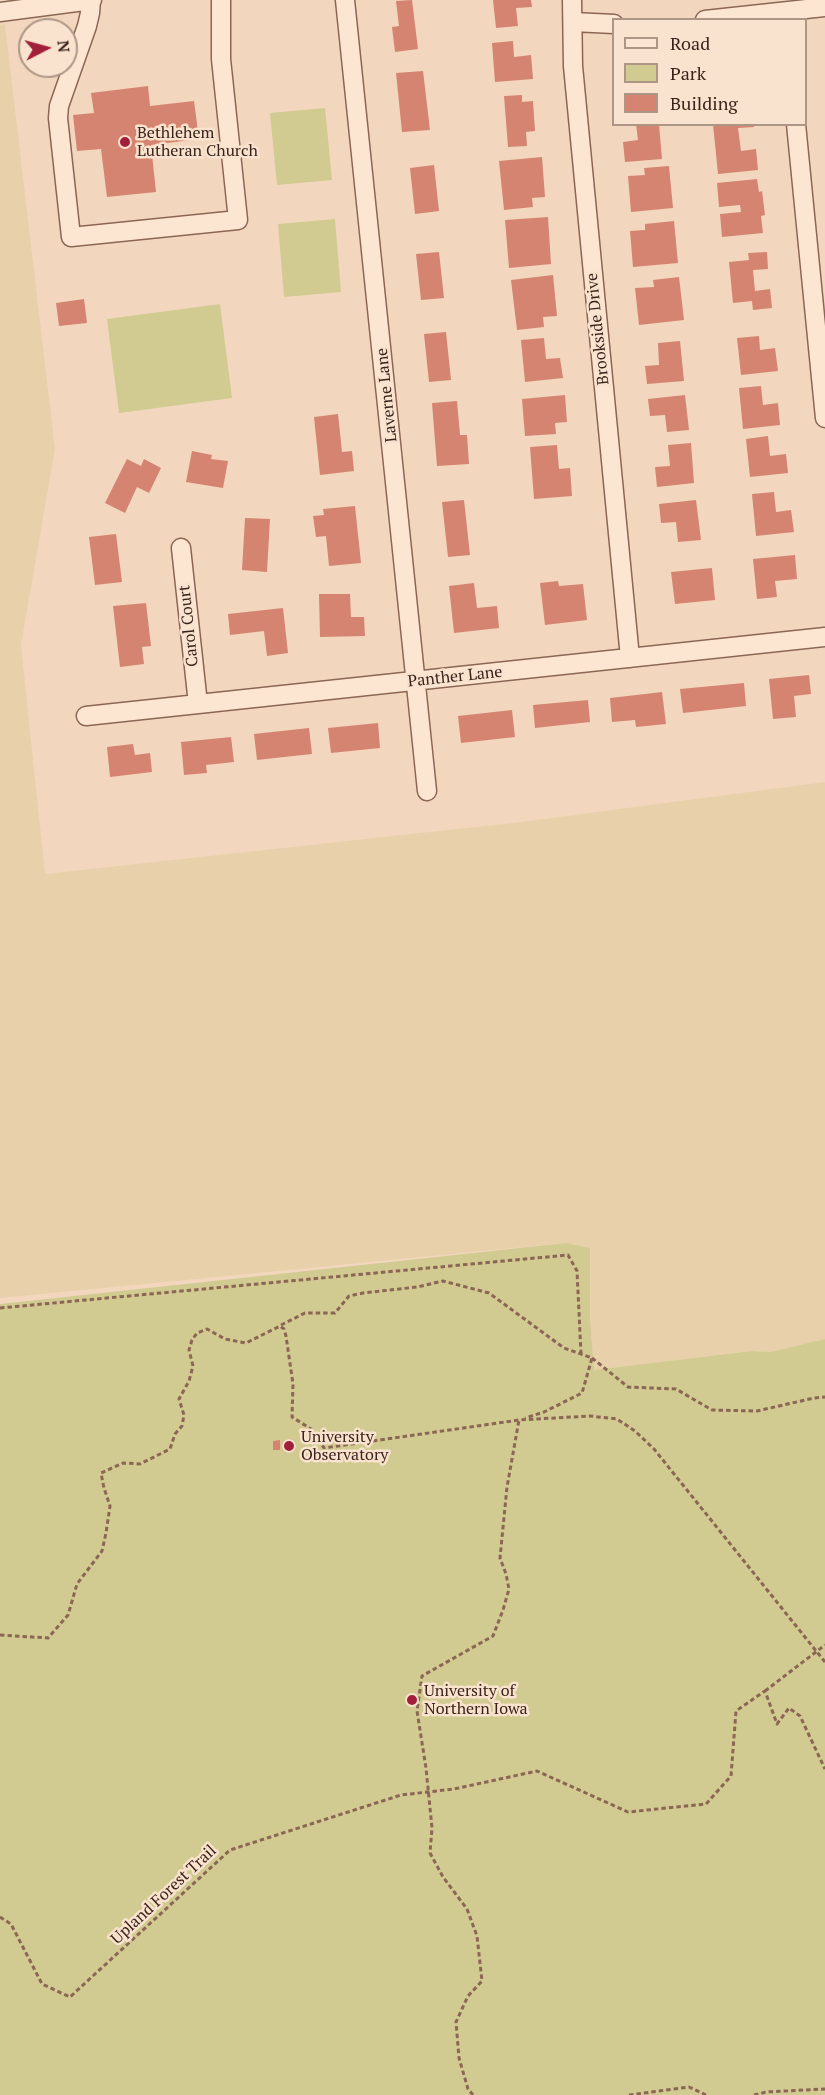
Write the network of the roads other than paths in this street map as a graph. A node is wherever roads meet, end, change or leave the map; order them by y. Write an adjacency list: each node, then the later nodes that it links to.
1 (91, 0): 2 (street); 6 (street)
2 (221, 0)
3 (345, 0): 16 (street, Laverne Lane)
4 (572, 0): 9 (street, Brookside Drive)
5 (825, 7): 7 (street)
6 (0, 12)
7 (785, 15): 8 (street)
8 (737, 18)
9 (573, 22): 10 (street); 15 (street, Brookside Drive)
10 (612, 24)
11 (796, 126): 12 (street)
12 (825, 418)
13 (181, 548): 17 (street, Carol Court)
14 (825, 637): 15 (street, Panther Lane)
15 (630, 658): 16 (street, Panther Lane)
16 (416, 681): 17 (street, Panther Lane); 19 (street, Laverne Lane)
17 (198, 704): 18 (street, Panther Lane)
18 (86, 716)
19 (426, 791)

